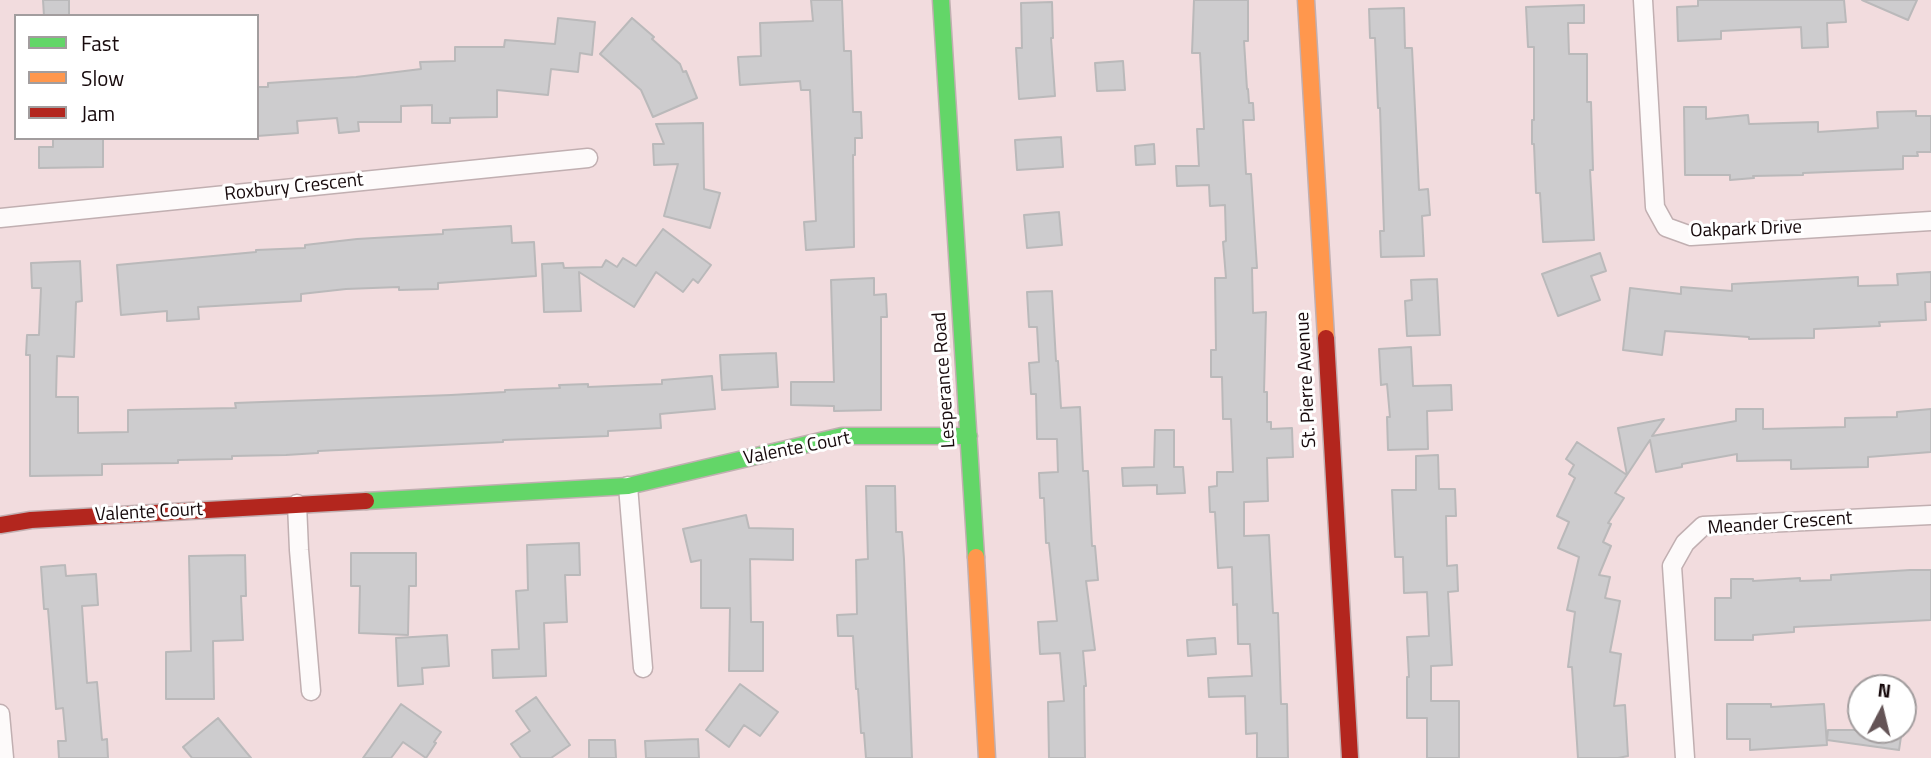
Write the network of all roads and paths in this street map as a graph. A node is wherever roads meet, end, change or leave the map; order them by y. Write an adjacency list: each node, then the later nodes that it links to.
1 (941, 0): 7 (street, Lesperance Road)
2 (1306, 0): 17 (street, St. Pierre Avenue)
3 (1643, 0): 6 (street, Oakpark Drive)
4 (588, 158): 5 (street, Roxbury Crescent)
5 (0, 218)
6 (1931, 221)
7 (969, 436): 8 (street, Valente Court); 16 (street, Lesperance Road)
8 (628, 486): 9 (street, Valente Court); 12 (street)
9 (297, 504): 11 (street, Valente Court); 13 (street)
10 (1931, 515): 18 (street, Meander Crescent)
11 (0, 525)
12 (643, 668)
13 (311, 691)
14 (0, 714): 15 (street)
15 (4, 758)
16 (987, 758)
17 (1350, 758)
18 (1685, 758)

